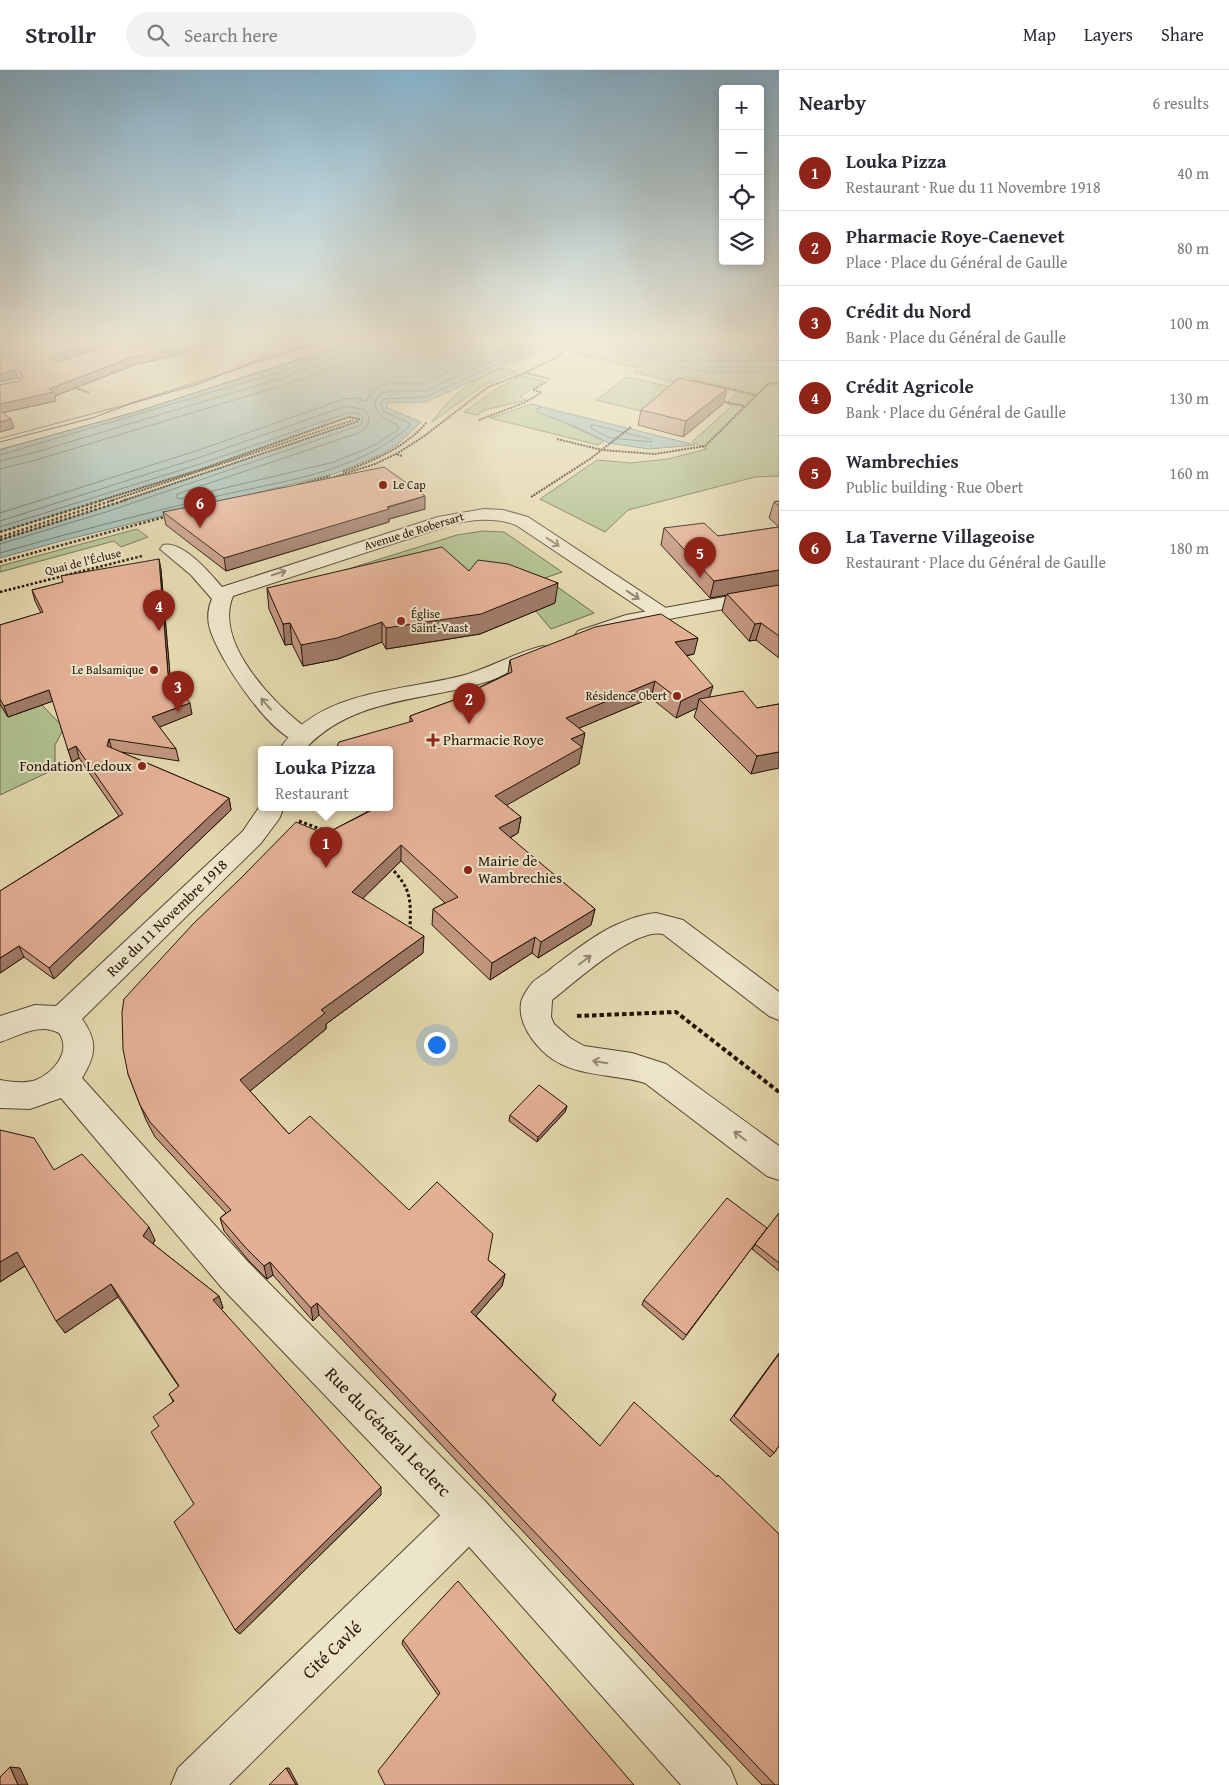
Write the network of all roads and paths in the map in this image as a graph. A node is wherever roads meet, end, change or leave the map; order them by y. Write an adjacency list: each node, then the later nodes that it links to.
1 (84, 421): 10 (street)
2 (338, 421): 16 (path)
3 (350, 421): 17 (path)
4 (357, 421): 17 (path)
5 (442, 421): 12 (path)
6 (731, 421): 11 (path)
7 (426, 422): 12 (path)
8 (631, 427): 11 (path)
9 (557, 439): 11 (path)
10 (0, 444)
11 (602, 450): 15 (path)
12 (396, 454): 13 (path)
13 (402, 456)
14 (169, 516): 19 (path)
15 (512, 516): 21 (street, Avenue de Robersart, one-way to 15); 23 (street, Avenue de Robersart, one-way to 23)
16 (0, 532)
17 (0, 538)
18 (169, 549): 20 (path, Quai de l'Écluse); 21 (street)
19 (0, 562)
20 (0, 592)
21 (226, 593): 24 (street, one-way to 21)
22 (779, 594): 23 (street)
23 (662, 614): 24 (street)
24 (297, 742)
25 (270, 811): 32 (street, Rue du 11 Novembre 1918)
26 (274, 811): 27 (path)
27 (339, 836)
28 (389, 866): 29 (path)
29 (414, 934)
30 (536, 1002): 31 (street, one-way to 31); 35 (path); 37 (street, one-way to 30)
31 (779, 1008)
32 (61, 1020): 33 (street); 34 (street)
33 (0, 1030)
34 (64, 1078): 36 (street); 38 (street, Rue du Général Leclerc)
35 (779, 1092)
36 (0, 1094)
37 (779, 1165)
38 (470, 1516): 39 (street, Cité Cavlé); 40 (street, Rue du Général Leclerc)
39 (195, 1785)
40 (713, 1785)

